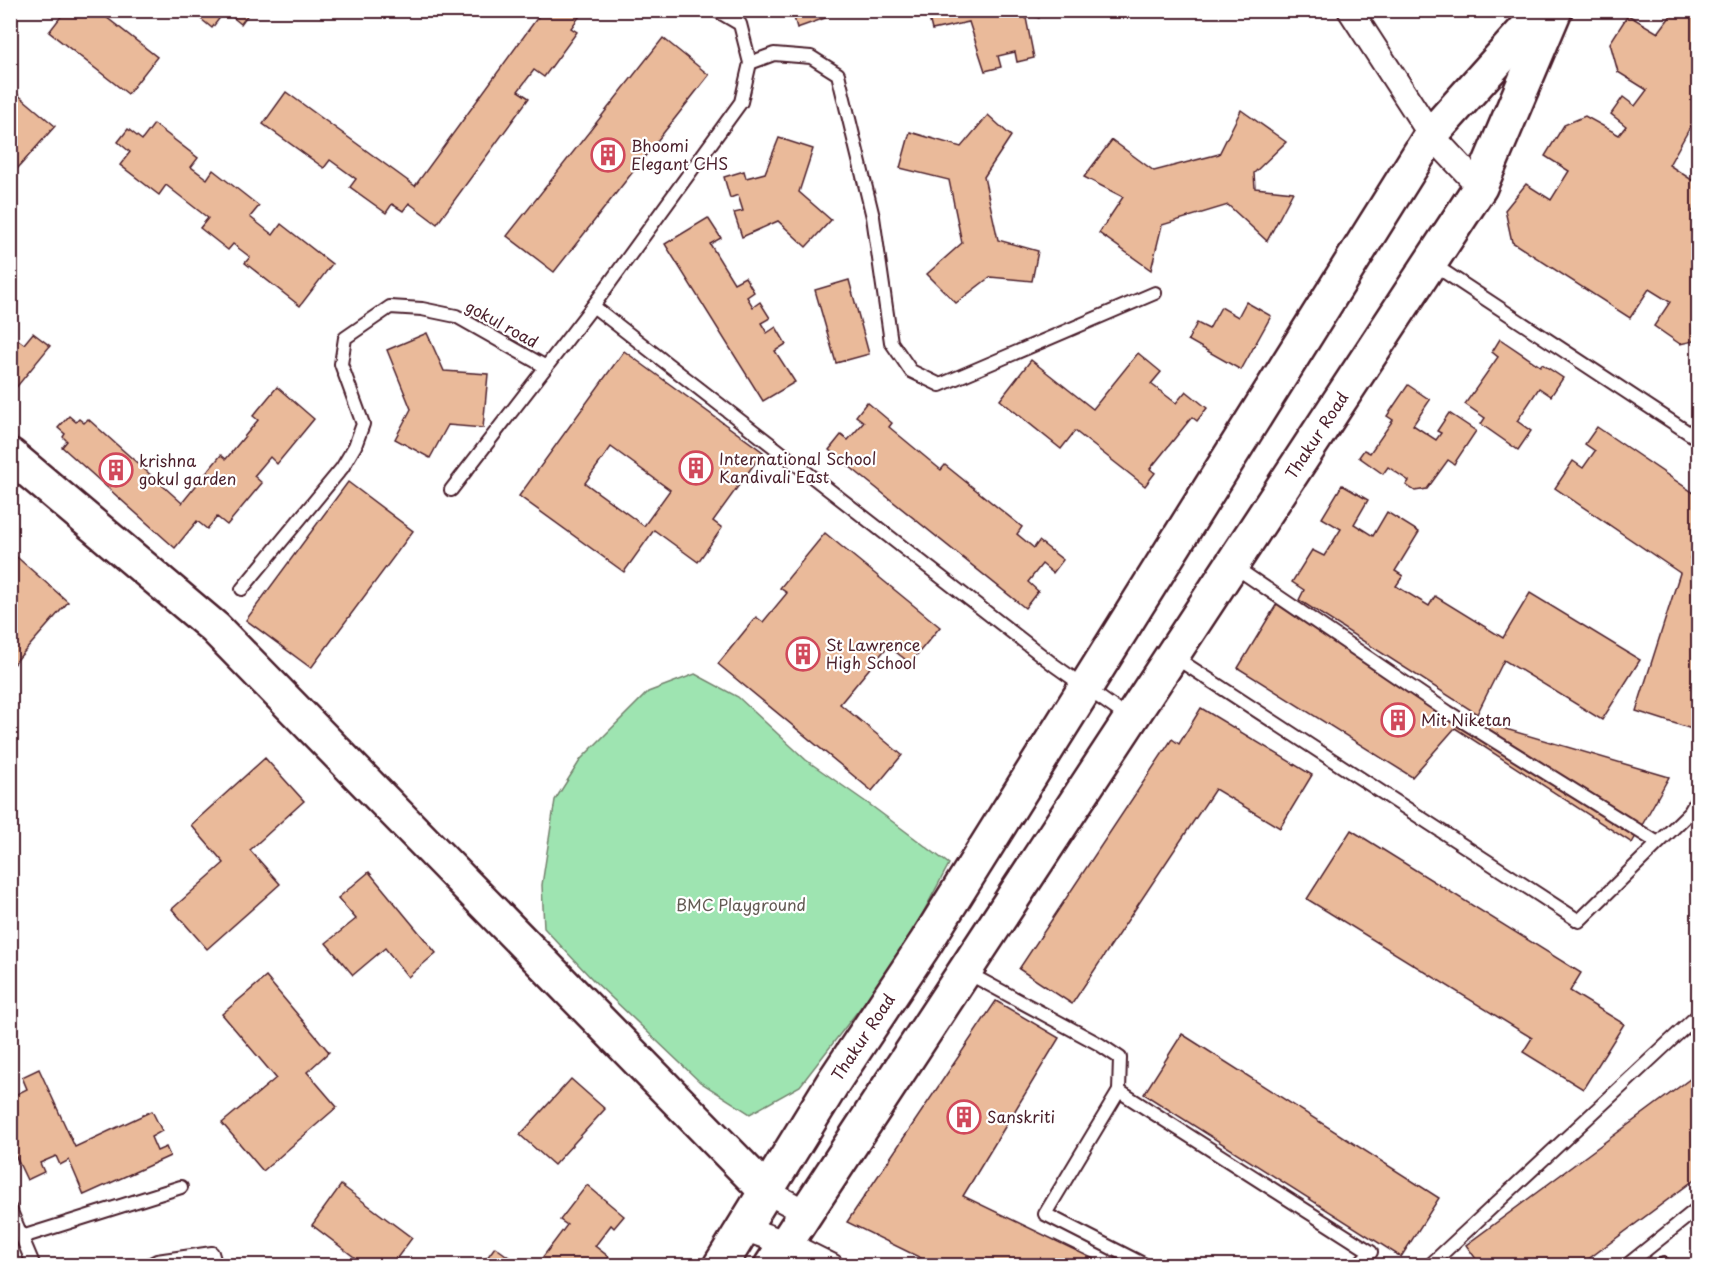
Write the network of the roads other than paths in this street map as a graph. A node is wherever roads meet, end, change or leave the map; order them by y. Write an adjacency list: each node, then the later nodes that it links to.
1 (716, 10): 5 (lane)
2 (1350, 10): 6 (street)
3 (1543, 10): 6 (street, Thakur Road)
4 (1554, 10): 7 (street, Thakur Road)
5 (750, 63): 9 (lane); 10 (lane, gokul road)
6 (1431, 135): 7 (street); 18 (street, Thakur Road)
7 (1480, 187): 8 (street, Thakur Road)
8 (1430, 263): 12 (lane); 15 (street, Thakur Road)
9 (1155, 293)
10 (593, 306): 11 (lane, gokul road); 18 (lane)
11 (546, 368): 14 (lane); 16 (lane, gokul road)
12 (1698, 439)
13 (10, 455): 29 (street)
14 (451, 490)
15 (1232, 565): 17 (street, Thakur Road); 23 (lane)
16 (242, 589)
17 (1172, 656): 19 (street, Thakur Road); 23 (lane)
18 (1084, 688): 19 (lane); 21 (street, Thakur Road)
19 (1131, 720): 24 (street, Thakur Road)
20 (1698, 798): 22 (lane)
21 (1008, 810): 24 (street); 29 (street, Thakur Road)
22 (1694, 815): 23 (lane)
23 (1658, 843)
24 (1049, 844): 25 (street, Thakur Road)
25 (965, 972): 27 (lane); 32 (street, Thakur Road)
26 (1698, 1015): 43 (lane)
27 (1119, 1091): 41 (lane); 42 (lane)
28 (181, 1187): 34 (lane)
29 (766, 1191): 32 (street); 33 (street, Thakur Road)
30 (1698, 1208): 44 (lane)
31 (10, 1209): 34 (lane)
32 (805, 1212): 35 (street, Thakur Road)
33 (743, 1228): 35 (street); 39 (street, Thakur Road)
34 (22, 1236): 36 (lane)
35 (778, 1254): 40 (street)
36 (34, 1266)
37 (147, 1266): 38 (lane)
38 (216, 1266)
39 (720, 1266)
40 (831, 1266)
41 (1147, 1266)
42 (1356, 1266)
43 (1429, 1266)
44 (1626, 1266)

